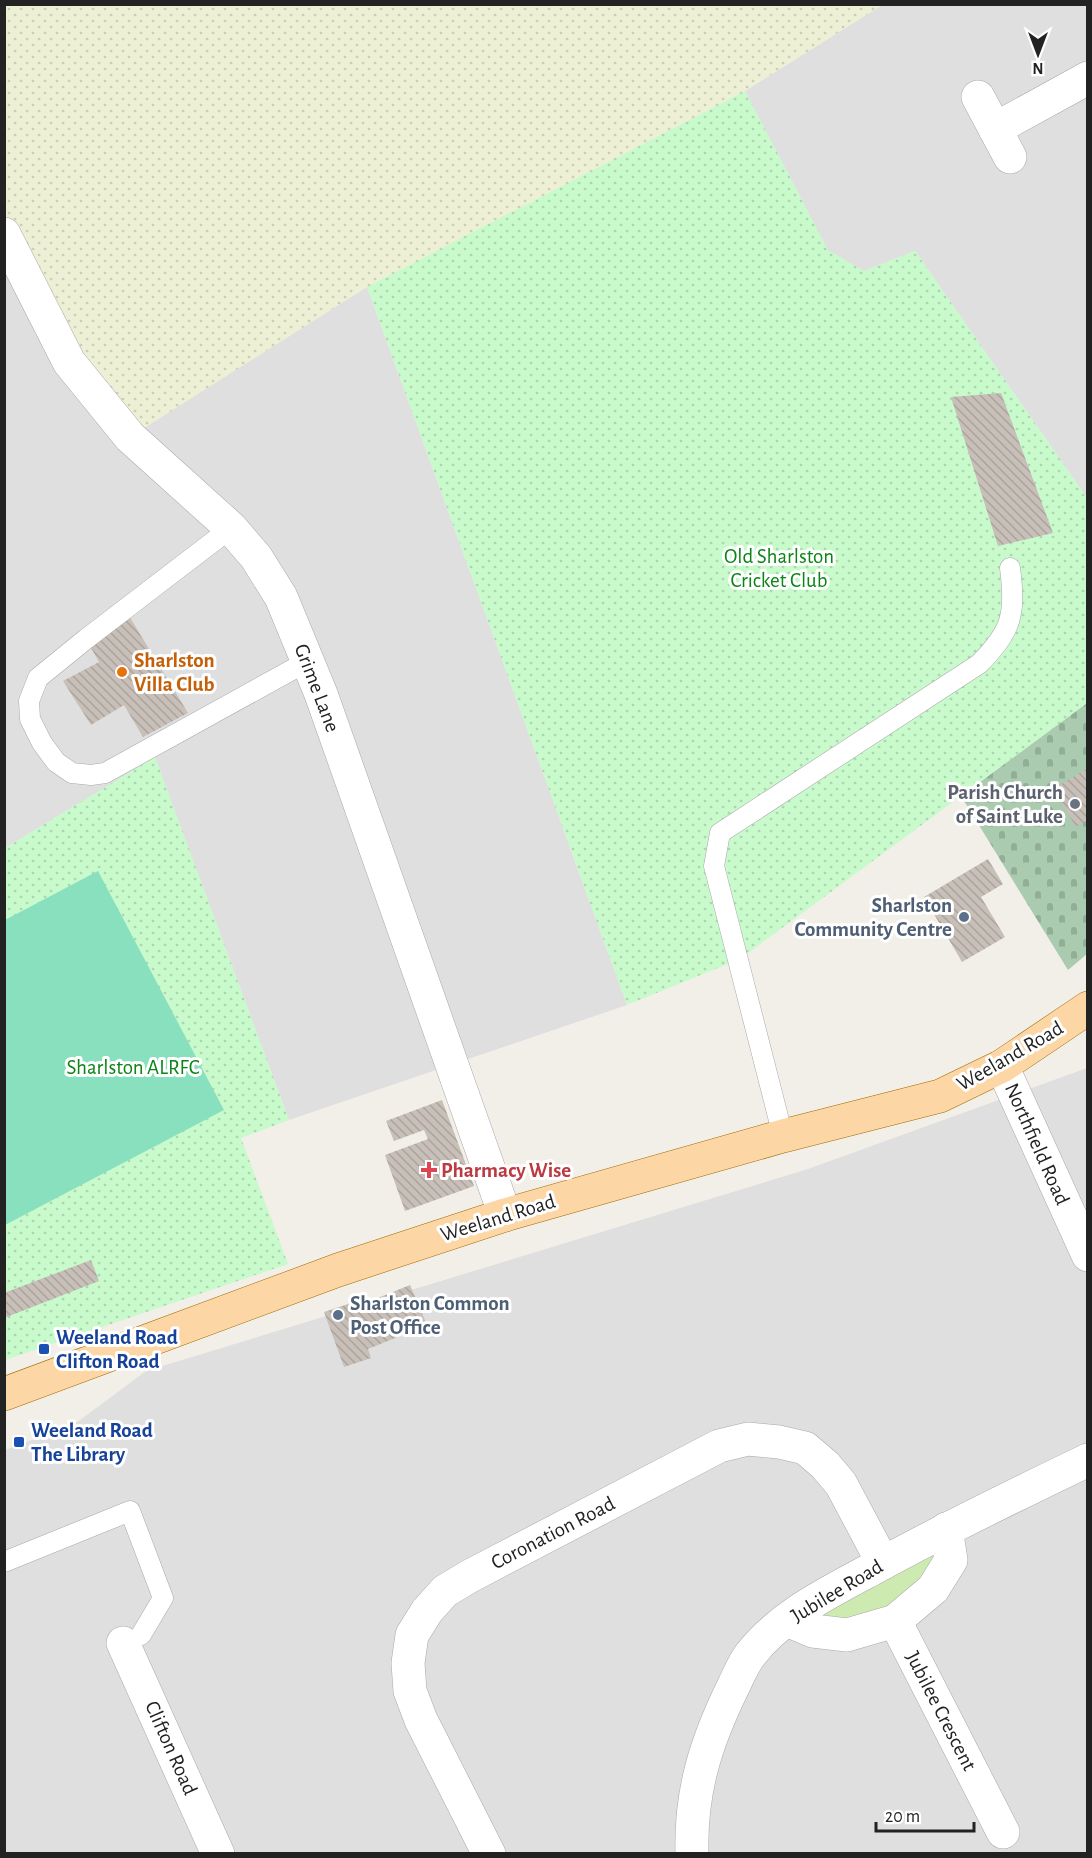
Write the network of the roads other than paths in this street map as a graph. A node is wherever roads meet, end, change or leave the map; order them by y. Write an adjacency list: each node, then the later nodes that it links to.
1 (1088, 78): 2 (street)
2 (978, 97)
3 (4, 234): 4 (street, Grime Lane)
4 (231, 528): 6 (street, Grime Lane); 6 (lane)
5 (1010, 568): 9 (lane)
6 (308, 661): 10 (street, Grime Lane)
7 (1088, 1008): 8 (main road, Weeland Road)
8 (1002, 1066): 9 (main road, Weeland Road); 11 (street, Northfield Road)
9 (783, 1136): 10 (main road, Weeland Road)
10 (505, 1215): 12 (main road, Weeland Road)
11 (1088, 1255)
12 (4, 1394)
13 (1088, 1460): 14 (street, Jubilee Road)
14 (946, 1529): 16 (street, Jubilee Road); 18 (street)
15 (4, 1562): 19 (lane)
16 (883, 1563): 17 (street, Jubilee Road); 22 (street, Coronation Road)
17 (787, 1620): 18 (street); 23 (street, Jubilee Road)
18 (895, 1621): 20 (street, Jubilee Crescent)
19 (122, 1643): 21 (street, Clifton Road)
20 (1004, 1832)
21 (218, 1854)
22 (489, 1854)
23 (692, 1854)

